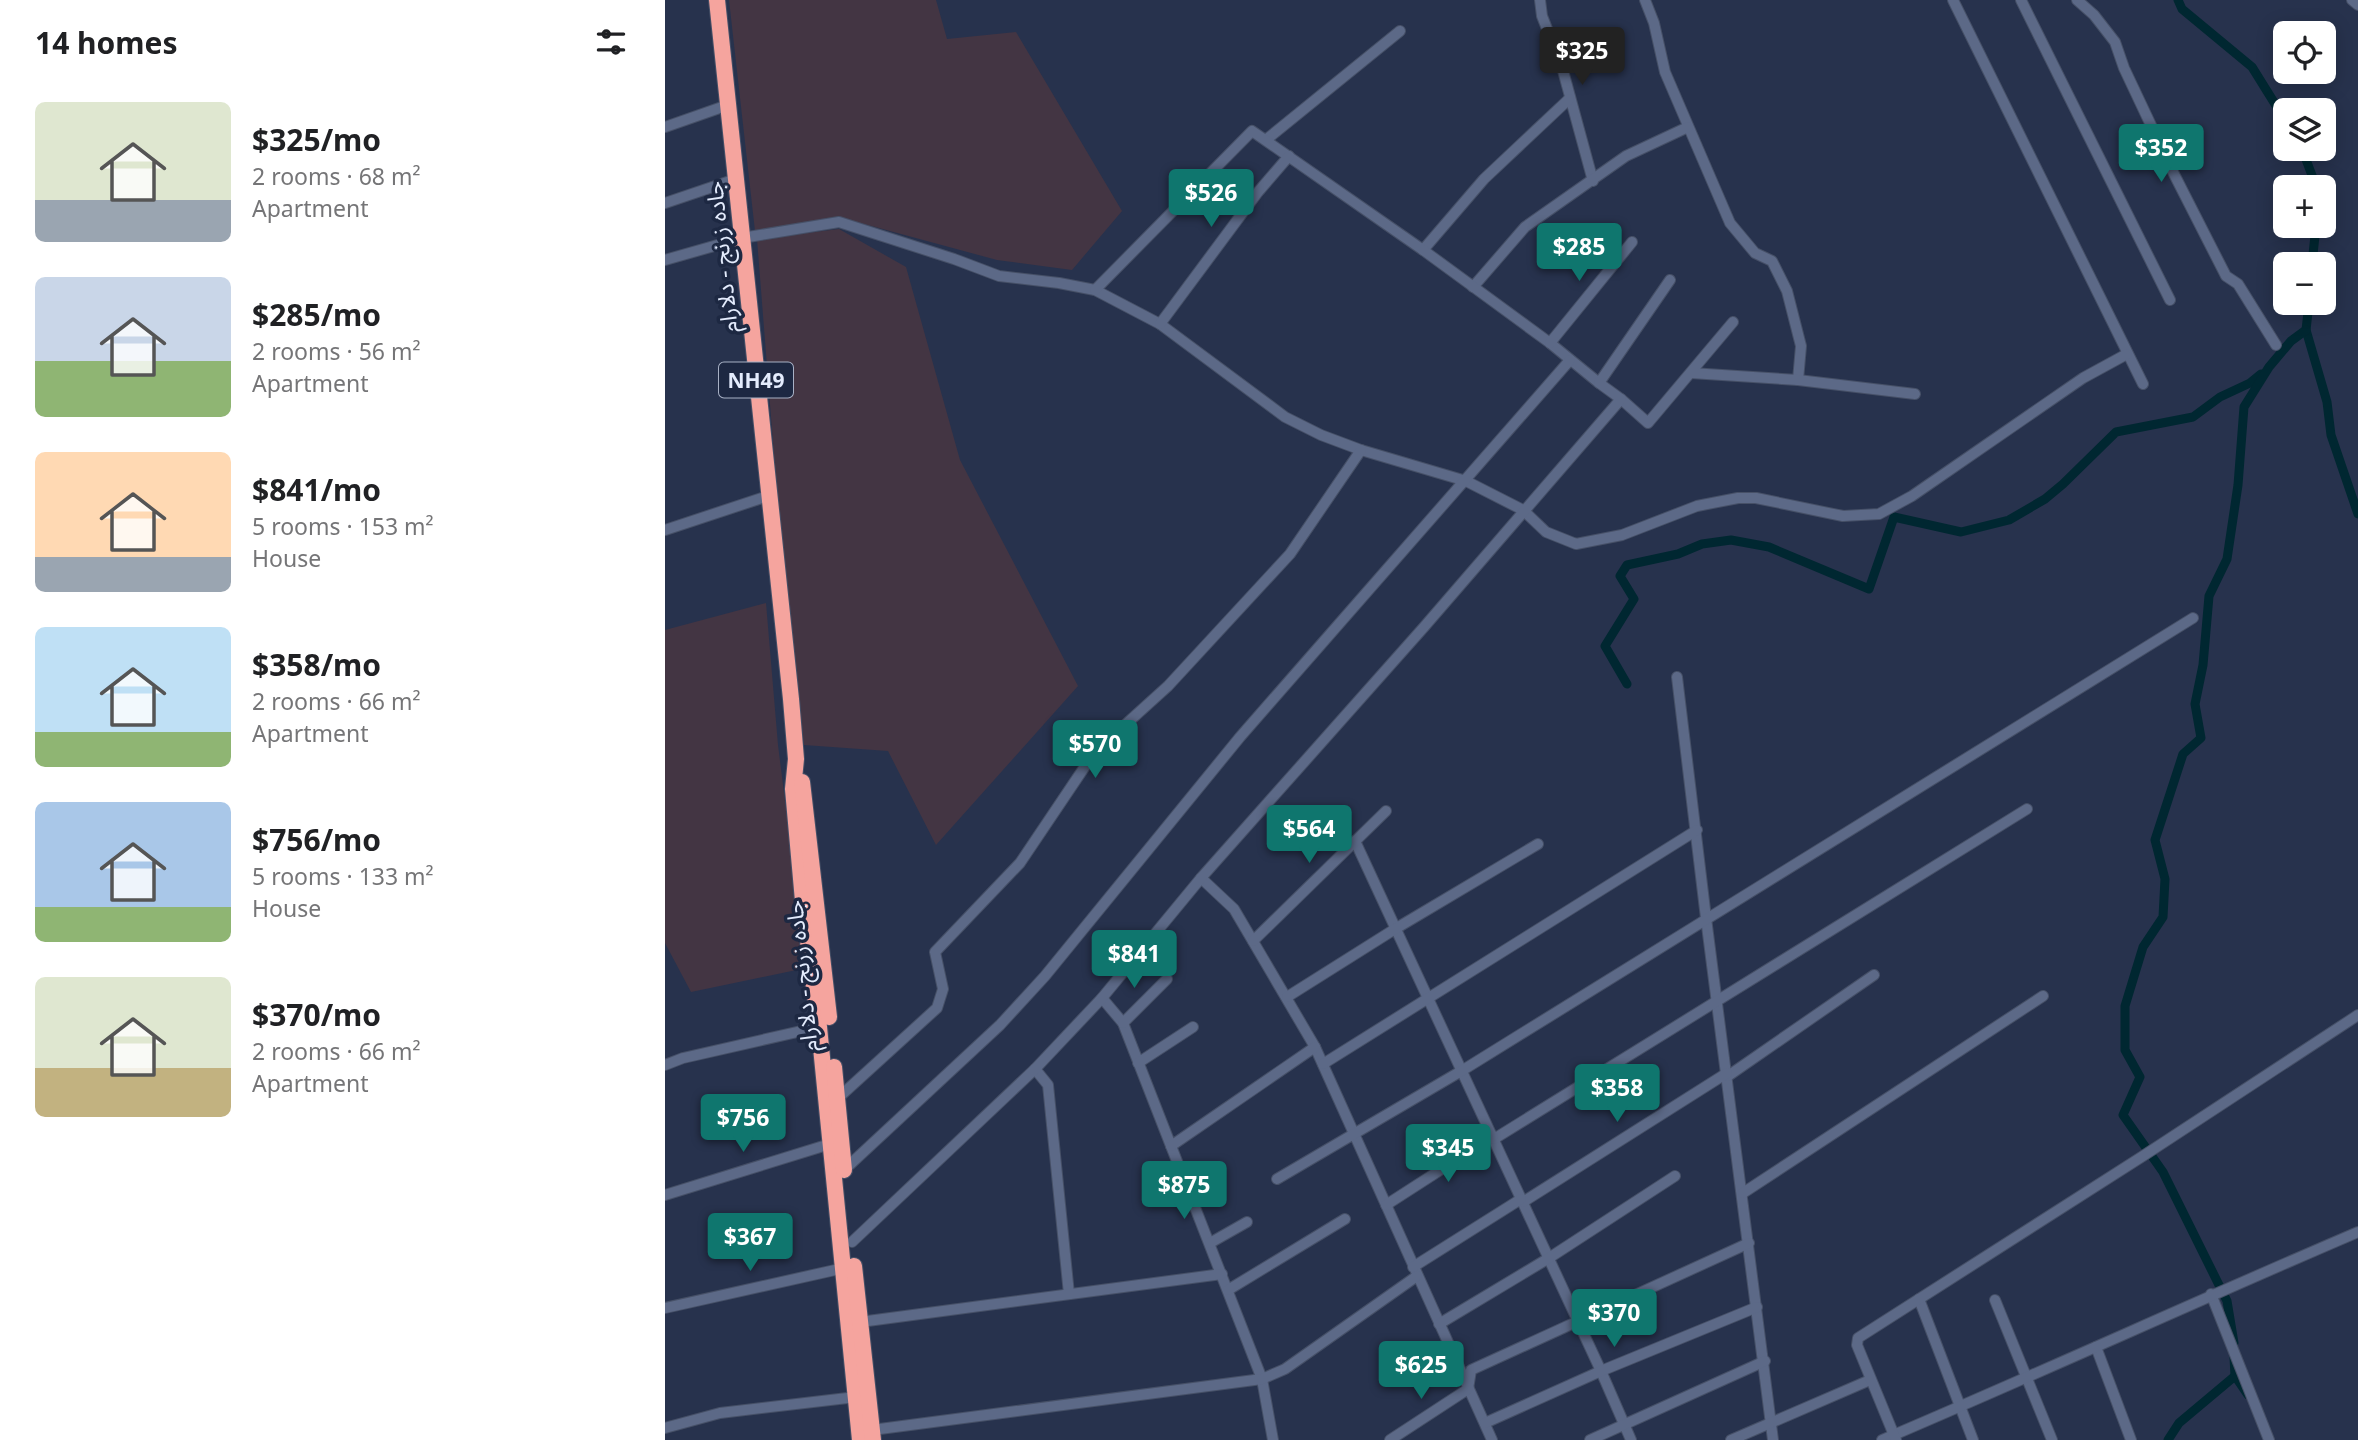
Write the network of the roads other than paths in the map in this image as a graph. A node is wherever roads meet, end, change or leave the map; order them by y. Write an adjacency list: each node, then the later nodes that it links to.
1 (716, 0): 11 (highway, جاده زرنج - دلارام / NH49)
2 (1540, 0): 10 (street)
3 (1646, 0): 13 (street)
4 (1953, 0): 31 (street)
5 (2021, 0): 26 (street)
6 (2077, 0): 30 (street)
7 (2352, 0): 8 (street)
8 (2358, 5)
9 (1400, 31): 14 (street)
10 (1569, 99): 17 (street); 21 (street)
11 (728, 105): 12 (street); 16 (highway, جاده زرنج - دلارام / NH49)
12 (665, 127)
13 (1688, 127): 17 (street); 34 (street)
14 (1267, 139): 15 (street); 25 (street)
15 (1289, 156): 21 (street); 28 (street)
16 (736, 179): 18 (street); 19 (highway, جاده زرنج - دلارام / NH49)
17 (1593, 180): 24 (street)
18 (665, 203)
19 (742, 238): 22 (street); 25 (street); 41 (highway, جاده زرنج - دلارام / NH49)
20 (1632, 242): 29 (street)
21 (1423, 250): 24 (street)
22 (665, 260)
23 (1670, 280): 35 (street)
24 (1473, 287): 29 (street)
25 (1095, 290): 28 (street)
26 (2170, 300)
27 (1733, 322): 33 (street)
28 (1160, 324): 39 (street)
29 (1550, 343): 32 (street)
30 (2276, 345)
31 (2127, 354): 36 (street); 42 (street)
32 (1570, 360): 35 (street); 40 (street)
33 (1691, 373): 34 (street); 38 (street)
34 (1798, 380): 37 (street)
35 (1599, 383): 38 (street)
36 (2143, 384)
37 (1915, 394)
38 (1621, 399): 42 (street)
39 (1361, 450): 40 (street); 74 (street)
40 (1466, 481): 42 (street); 79 (street)
41 (768, 496): 43 (street); 46 (highway, جاده زرنج - دلارام / NH49)
42 (1523, 510): 52 (street)
43 (665, 530)
44 (2193, 618): 53 (street)
45 (1677, 677): 49 (street)
46 (796, 760): 65 (highway, جاده زرنج - دلارام / NH49); 74 (highway, جاده زرنج - دلارام / NH49)
47 (2027, 809): 62 (street)
48 (1386, 811): 50 (street)
49 (1697, 830): 53 (street); 61 (street)
50 (1355, 841): 54 (street); 55 (street)
51 (1538, 844): 54 (street)
52 (1202, 878): 55 (street); 59 (street)
53 (1706, 918): 62 (street); 72 (street)
54 (1395, 929): 60 (street); 61 (street)
55 (1253, 941): 60 (street)
56 (1874, 975): 73 (street)
57 (1167, 979): 64 (street)
58 (2043, 996): 82 (street)
59 (1102, 998): 64 (street); 71 (street)
60 (1287, 998): 67 (street)
61 (1430, 999): 69 (street); 72 (street)
62 (1718, 1001): 73 (street); 76 (street)
63 (2358, 1015): 99 (street)
64 (1123, 1023): 68 (street)
65 (819, 1027): 70 (street); 77 (highway, جاده زرنج - دلارام / NH49)
66 (1193, 1027): 68 (street)
67 (1315, 1047): 69 (street); 78 (street)
68 (1138, 1063): 78 (street)
69 (1323, 1064): 75 (street)
70 (665, 1065)
71 (1035, 1069): 89 (street); 97 (street)
72 (1463, 1070): 75 (street); 76 (street)
73 (1727, 1075): 82 (street); 84 (street)
74 (837, 1099): 79 (highway, جاده زرنج - دلارام / NH49)
75 (1355, 1135): 81 (street); 85 (street)
76 (1493, 1138): 84 (street); 85 (street)
77 (830, 1144): 83 (street); 93 (highway, جاده زرنج - دلارام / NH49)
78 (1171, 1146): 90 (street)
79 (844, 1170): 89 (highway, جاده زرنج - دلارام / NH49)
80 (1675, 1176): 92 (street)
81 (1277, 1179)
82 (1743, 1193): 91 (street)
83 (665, 1195)
84 (1522, 1201): 92 (street); 94 (street)
85 (1386, 1205): 94 (street)
86 (1345, 1219): 96 (street)
87 (1247, 1222): 90 (street)
88 (2358, 1232): 98 (street)
89 (852, 1242): 103 (highway, جاده زرنج - دلارام / NH49)
90 (1210, 1243): 95 (street)
91 (1749, 1243): 101 (street); 104 (street)
92 (1549, 1258): 104 (street); 105 (street)
93 (843, 1268): 102 (street); 113 (highway, جاده زرنج - دلارام / NH49)
94 (1415, 1271): 105 (street); 110 (street)
95 (1222, 1274): 96 (street); 97 (street)
96 (1228, 1290): 110 (street)
97 (1069, 1294): 103 (street)
98 (2211, 1294): 106 (street); 132 (street)
99 (1919, 1299): 111 (street); 114 (street)
100 (1995, 1300): 109 (street)
101 (1757, 1307): 107 (street); 108 (street)
102 (665, 1308)
103 (860, 1322): 119 (highway, جاده زرنج - دلارام / NH49)
104 (1577, 1322): 108 (street); 112 (street)
105 (1439, 1324): 112 (street)
106 (2096, 1347): 109 (street); 131 (street)
107 (1765, 1362): 115 (street); 117 (street)
108 (1601, 1371): 116 (street); 117 (street)
109 (2028, 1376): 114 (street); 130 (street)
110 (1262, 1379): 119 (street); 121 (street)
111 (1870, 1380): 115 (street); 120 (street)
112 (1468, 1389): 116 (street); 122 (street)
113 (856, 1397): 118 (street); 119 (highway, جاده زرنج - دلارام / NH49)
114 (1961, 1407): 120 (street); 129 (street)
115 (1771, 1422): 126 (street); 127 (street)
116 (1485, 1423): 123 (street)
117 (1624, 1424): 124 (street); 125 (street)
118 (665, 1428)
119 (868, 1437)
120 (1895, 1438): 128 (street)
121 (1273, 1440)
122 (1390, 1440)
123 (1492, 1440)
124 (1590, 1440)
125 (1631, 1440)
126 (1731, 1440)
127 (1773, 1440)
128 (1882, 1440)
129 (1973, 1440)
130 (2052, 1440)
131 (2131, 1440)
132 (2269, 1440)

